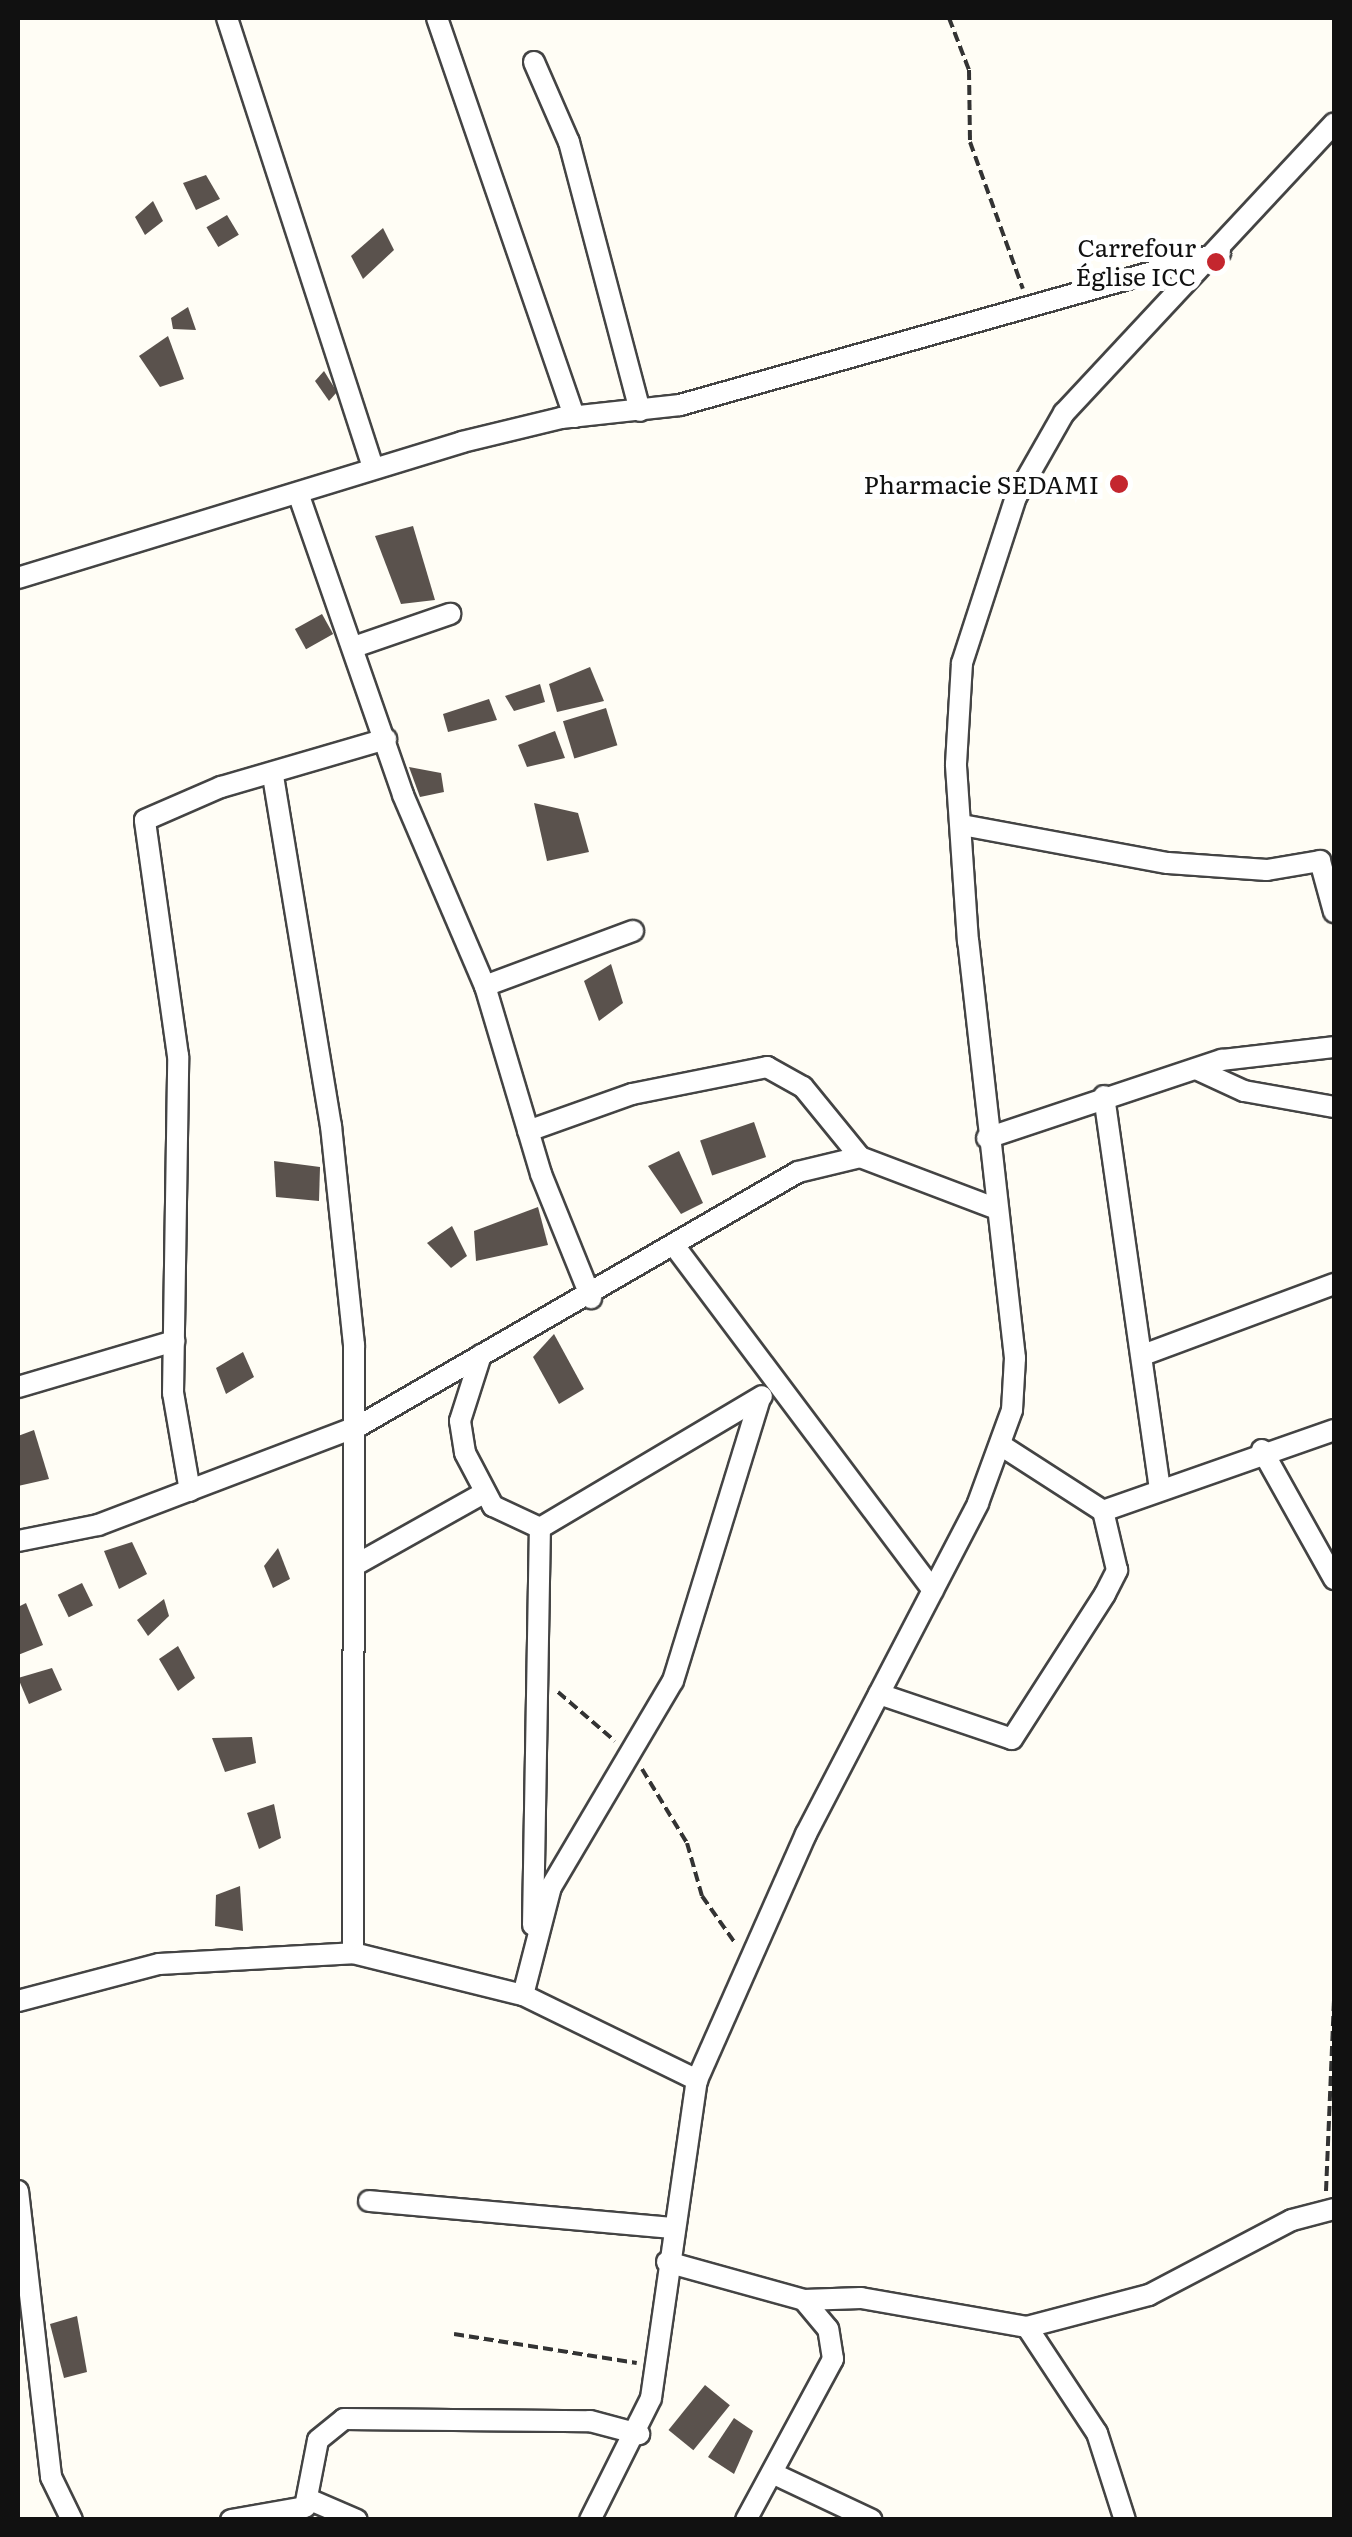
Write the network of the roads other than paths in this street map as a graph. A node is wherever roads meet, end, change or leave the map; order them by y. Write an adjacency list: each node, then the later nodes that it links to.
1 (226, 18): 8 (street)
2 (437, 18): 7 (street)
3 (534, 62): 6 (street)
4 (1334, 124): 5 (street)
5 (1220, 253): 6 (street); 15 (street)
6 (640, 411): 7 (street)
7 (574, 416): 9 (street)
8 (371, 460)
9 (298, 493): 10 (street); 12 (street)
10 (18, 578)
11 (450, 614): 12 (street)
12 (354, 647): 13 (street)
13 (386, 739): 14 (street); 18 (street)
14 (273, 776): 30 (street); 36 (street)
15 (962, 826): 16 (street); 24 (street)
16 (1334, 912)
17 (633, 932): 18 (street)
18 (486, 986): 23 (street)
19 (1334, 1046): 20 (street)
20 (1196, 1069): 21 (street); 22 (street)
21 (1104, 1096): 24 (street); 31 (street)
22 (1334, 1107)
23 (528, 1131): 25 (street); 29 (street)
24 (987, 1138): 26 (street)
25 (860, 1156): 26 (street); 27 (street)
26 (996, 1209): 38 (street)
27 (676, 1248): 29 (street); 33 (street)
28 (1334, 1284): 31 (street)
29 (592, 1298): 32 (street)
30 (174, 1341): 34 (street); 41 (street)
31 (1146, 1354): 40 (street)
32 (481, 1355): 36 (street); 42 (street)
33 (774, 1382): 35 (street); 48 (street)
34 (18, 1387)
35 (760, 1399): 44 (street); 50 (street)
36 (359, 1426): 41 (street); 46 (street)
37 (1334, 1430): 39 (street)
38 (1002, 1446): 43 (street); 48 (street)
39 (1262, 1450): 40 (street); 47 (street)
40 (1160, 1488): 43 (street)
41 (190, 1492): 45 (street)
42 (482, 1494): 44 (street); 46 (street)
43 (1103, 1512): 49 (street)
44 (540, 1528): 50 (street)
45 (18, 1542)
46 (359, 1562): 51 (street)
47 (1334, 1579)
48 (933, 1590): 49 (street)
49 (880, 1694): 54 (street)
50 (533, 1938): 52 (street)
51 (353, 1953): 52 (street); 53 (street)
52 (523, 1995): 54 (street)
53 (18, 2002)
54 (698, 2080): 58 (street)
55 (18, 2191): 65 (street)
56 (369, 2201): 58 (street)
57 (1331, 2210): 61 (street)
58 (672, 2228): 59 (street)
59 (666, 2262): 60 (street); 62 (street)
60 (804, 2300): 61 (street); 63 (street)
61 (1027, 2327): 71 (street)
62 (639, 2434): 64 (street); 68 (street)
63 (772, 2472): 69 (street); 70 (street)
64 (308, 2499): 66 (street); 67 (street)
65 (72, 2520)
66 (231, 2520)
67 (357, 2520)
68 (590, 2520)
69 (746, 2520)
70 (872, 2520)
71 (1126, 2520)

